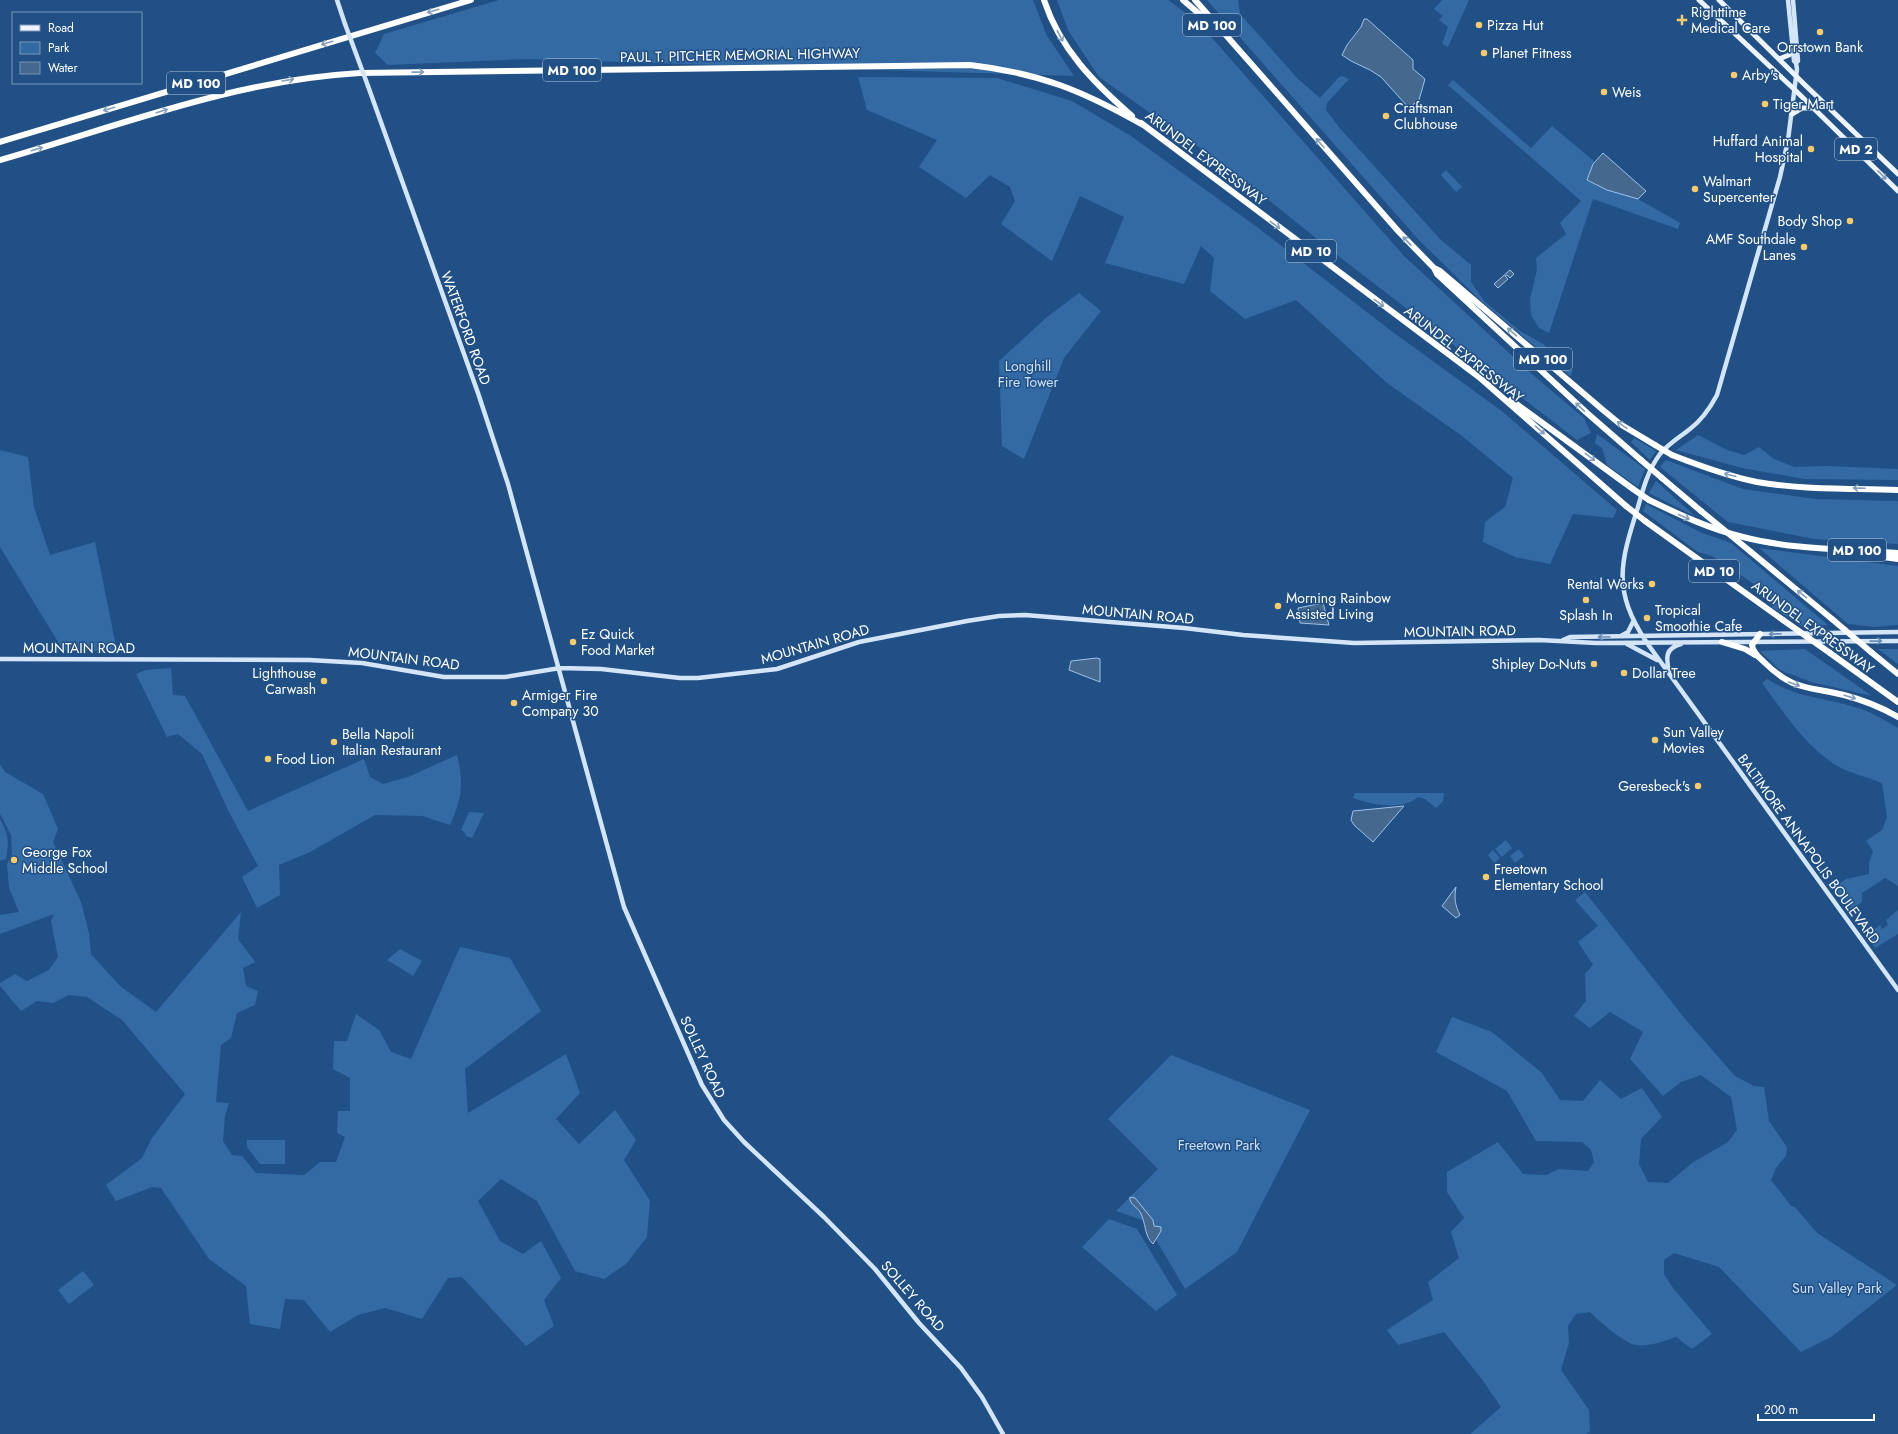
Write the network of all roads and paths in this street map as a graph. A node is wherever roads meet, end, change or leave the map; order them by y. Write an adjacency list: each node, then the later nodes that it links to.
1 (337, 0): 44 (main road, WATERFORD ROAD, bridge)
2 (471, 0): 19 (highway, MD 100, one-way to 19)
3 (1044, 0): 18 (highway, ARUNDEL EXPRESSWAY / MD 10, one-way to 18)
4 (1183, 0): 11 (highway, MD 100)
5 (1195, 0): 11 (highway, ARUNDEL EXPRESSWAY / MD 10)
6 (1699, 0): 15 (main road, MD 2)
7 (1719, 0): 12 (main road, MD 2)
8 (1788, 0): 10 (main road)
9 (1793, 0): 13 (main road)
10 (1793, 48): 12 (main road); 13 (main road)
11 (1239, 51): 23 (highway, ARUNDEL EXPRESSWAY / MD 10, one-way to 11)
12 (1779, 59): 14 (main road, MD 2)
13 (1796, 63): 14 (main road, BALTIMORE ANNAPOLIS BOULEVARD)
14 (1796, 77): 15 (main road, BALTIMORE ANNAPOLIS BOULEVARD); 21 (main road, MD 2)
15 (1796, 90): 16 (main road, MD 2); 17 (main road, BALTIMORE ANNAPOLIS BOULEVARD)
16 (1814, 108): 17 (main road); 22 (main road, MD 2, one-way to 22)
17 (1792, 114): 29 (main road, BALTIMORE ANNAPOLIS BOULEVARD)
18 (1143, 125): 20 (highway, PAUL T. PITCHER MEMORIAL HIGHWAY / MD 100, one-way to 18); 24 (highway, ARUNDEL EXPRESSWAY / MD 10, one-way to 24)
19 (0, 142)
20 (0, 160)
21 (1898, 174)
22 (1898, 191)
23 (1434, 268): 25 (highway, MD 100, one-way to 23, bridge); 46 (highway, ARUNDEL EXPRESSWAY / MD 10, one-way to 23, bridge)
24 (1478, 377): 26 (highway, MD 100, one-way to 26, bridge); 47 (highway, ARUNDEL EXPRESSWAY / MD 10, one-way to 47, bridge)
25 (1898, 490)
26 (1817, 548): 27 (highway, MD 100); 28 (highway)
27 (1898, 553)
28 (1898, 559)
29 (1633, 622): 32 (main road); 33 (main road, BALTIMORE ANNAPOLIS BOULEVARD)
30 (1898, 632): 31 (main road, MOUNTAIN ROAD, one-way to 31)
31 (1760, 634): 33 (main road, MOUNTAIN ROAD); 38 (highway)
32 (1620, 637): 33 (main road, MOUNTAIN ROAD); 34 (main road, MOUNTAIN ROAD, one-way to 34)
33 (1643, 637): 40 (main road, BALTIMORE ANNAPOLIS BOULEVARD)
34 (1563, 640): 39 (main road, MOUNTAIN ROAD); 44 (main road, MOUNTAIN ROAD)
35 (1898, 641): 38 (main road, MOUNTAIN ROAD, one-way to 35)
36 (1686, 642): 37 (main road, MOUNTAIN ROAD); 40 (main road, MOUNTAIN ROAD); 45 (main road)
37 (1722, 642): 38 (main road, MOUNTAIN ROAD); 41 (highway)
38 (1753, 642): 41 (highway)
39 (1624, 643): 40 (main road, MOUNTAIN ROAD); 43 (main road)
40 (1647, 643): 43 (main road, BALTIMORE ANNAPOLIS BOULEVARD)
41 (1757, 656): 48 (highway, one-way to 48)
42 (0, 659): 44 (main road, MOUNTAIN ROAD)
43 (1660, 662): 45 (main road, BALTIMORE ANNAPOLIS BOULEVARD)
44 (560, 668): 50 (main road, SOLLEY ROAD)
45 (1669, 674): 49 (main road, BALTIMORE ANNAPOLIS BOULEVARD)
46 (1898, 674)
47 (1898, 702)
48 (1898, 717)
49 (1898, 990)
50 (1003, 1434)

